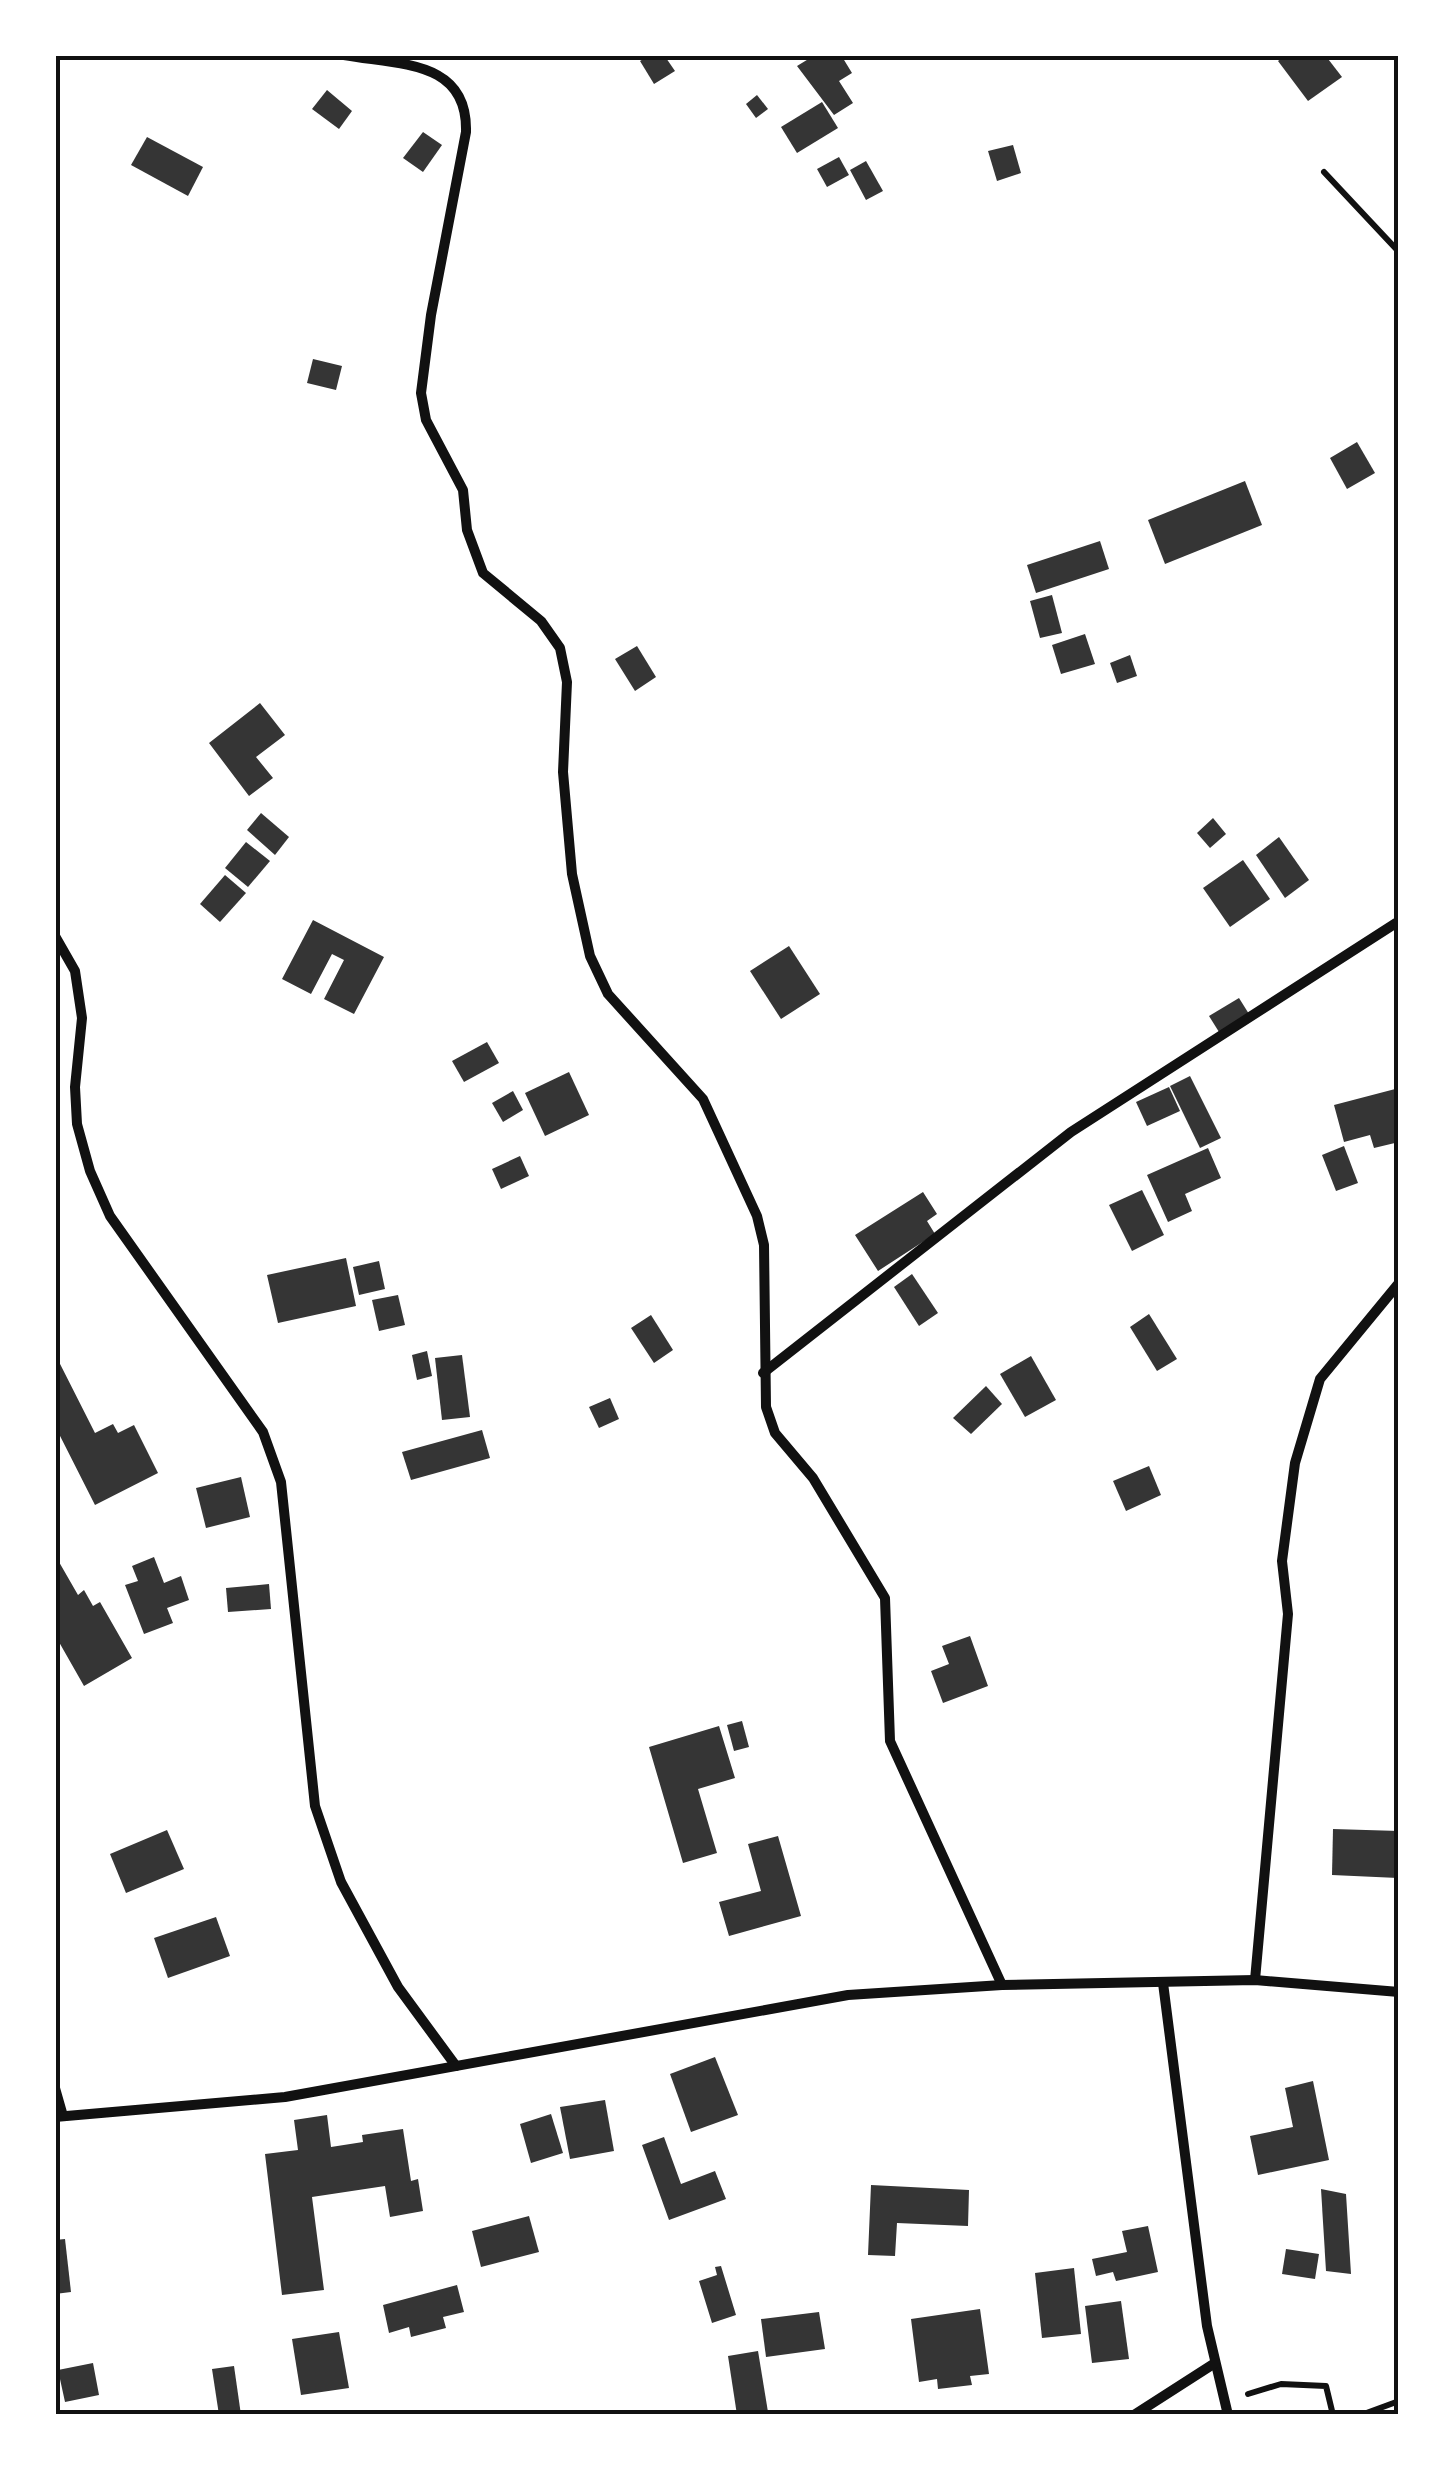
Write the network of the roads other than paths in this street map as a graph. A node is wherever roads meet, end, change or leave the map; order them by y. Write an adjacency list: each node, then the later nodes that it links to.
1 (344, 55): 5 (street)
2 (1396, 923): 5 (street)
3 (55, 936): 10 (street)
4 (1399, 1284): 6 (street)
5 (763, 1373): 8 (street)
6 (1254, 1980): 7 (street); 9 (street)
7 (1163, 1983): 8 (street); 13 (street)
8 (1002, 1985): 10 (street)
9 (1399, 1992)
10 (456, 2066): 12 (street)
11 (55, 2088): 12 (street)
12 (59, 2117)
13 (1215, 2363): 14 (street); 15 (street)
14 (1134, 2415)
15 (1228, 2415)

